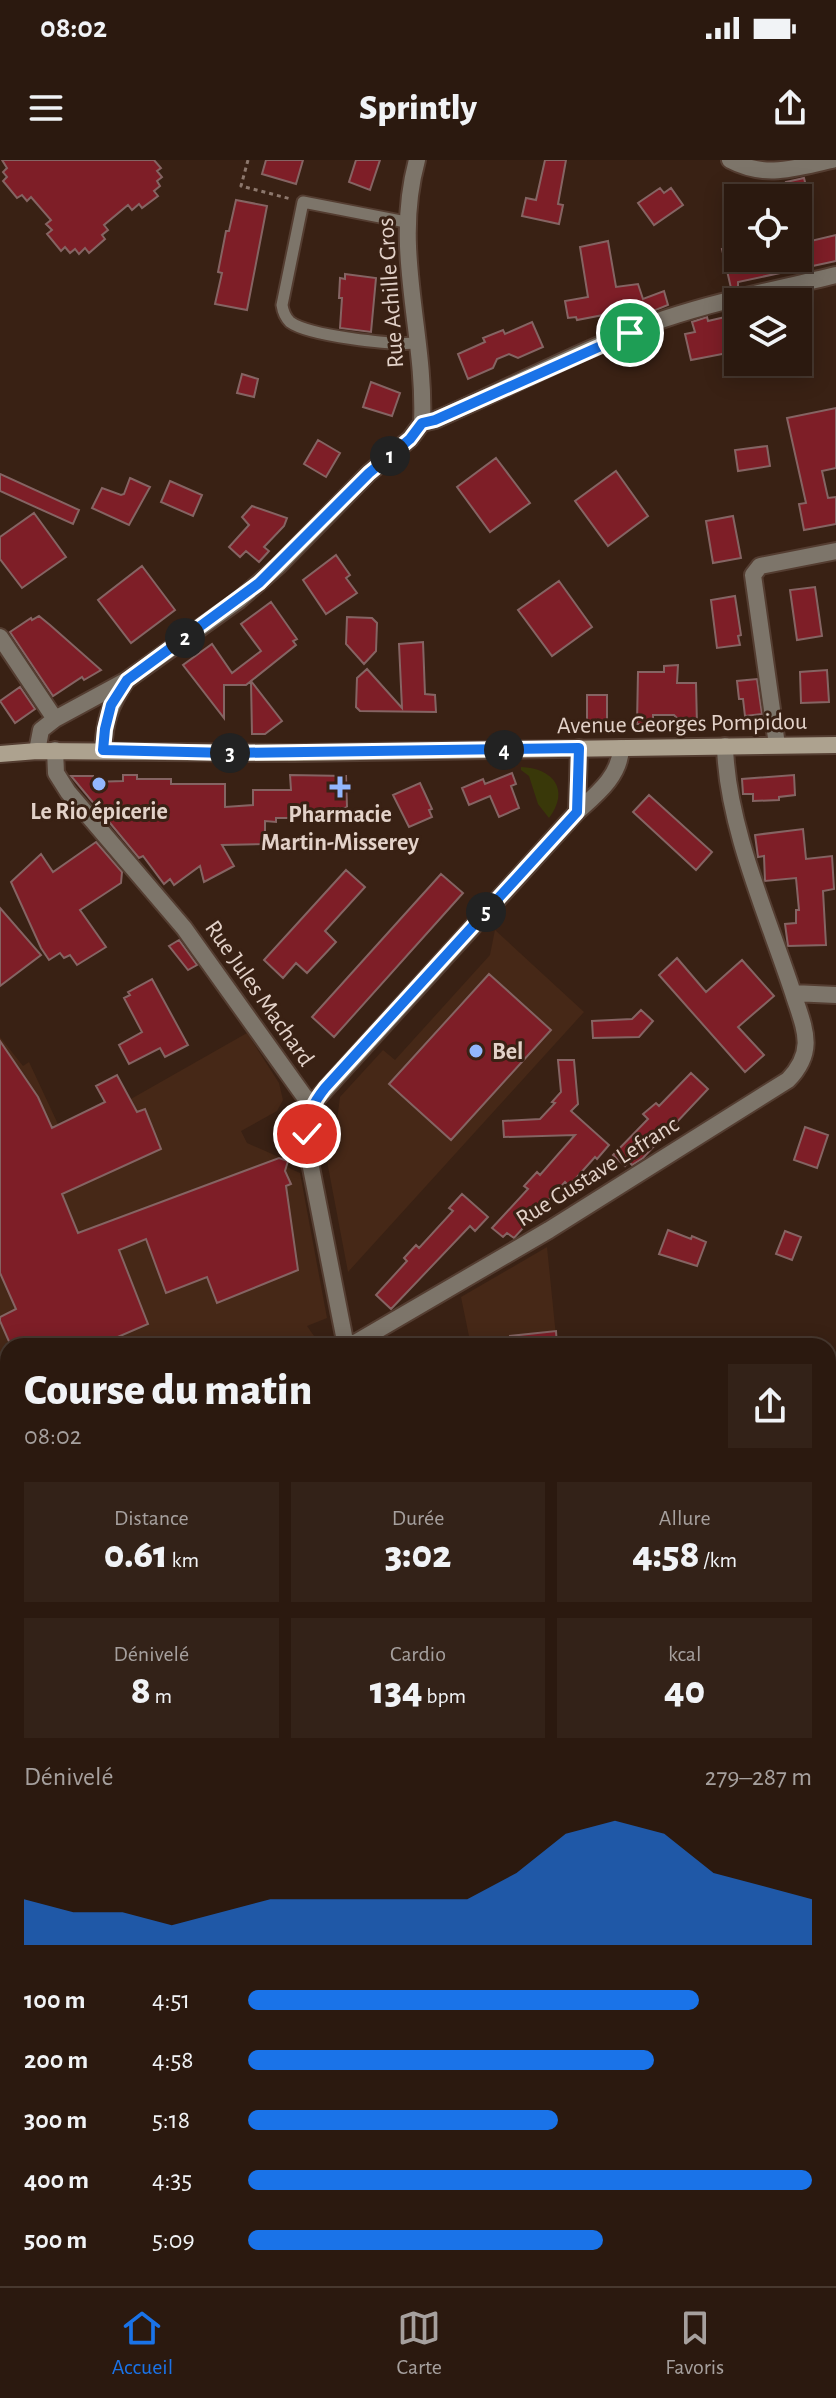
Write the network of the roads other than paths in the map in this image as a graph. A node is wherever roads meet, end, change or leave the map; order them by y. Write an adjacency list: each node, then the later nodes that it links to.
1 (417, 160): 4 (street, Rue Achille Gros)
2 (730, 160): 3 (street)
3 (832, 160)
4 (406, 222): 6 (street, Rue Achille Gros); 6 (lane)
5 (836, 275): 7 (street)
6 (416, 343): 7 (street, Rue Achille Gros)
7 (422, 423): 10 (street)
8 (836, 551): 12 (street)
9 (0, 637): 11 (street)
10 (127, 680): 11 (street); 18 (street)
11 (55, 719): 17 (street)
12 (777, 745): 13 (main road, Avenue Georges Pompidou); 14 (main road, Avenue Georges Pompidou)
13 (836, 745)
14 (725, 746): 16 (main road, Avenue Georges Pompidou); 21 (street, Rue Gustave Lefranc)
15 (579, 748): 16 (main road, Avenue Georges Pompidou); 18 (main road, Avenue Georges Pompidou); 20 (street)
16 (621, 748): 20 (street)
17 (46, 750): 18 (main road, Avenue Georges Pompidou); 19 (main road, Avenue Georges Pompidou); 23 (street, Rue Jules Machard)
18 (103, 750)
19 (0, 754)
20 (577, 812): 23 (street)
21 (793, 993): 22 (street); 25 (street, Rue Gustave Lefranc)
22 (836, 995)
23 (313, 1103): 24 (street, Rue Jules Machard)
24 (345, 1338)
25 (364, 1338)

